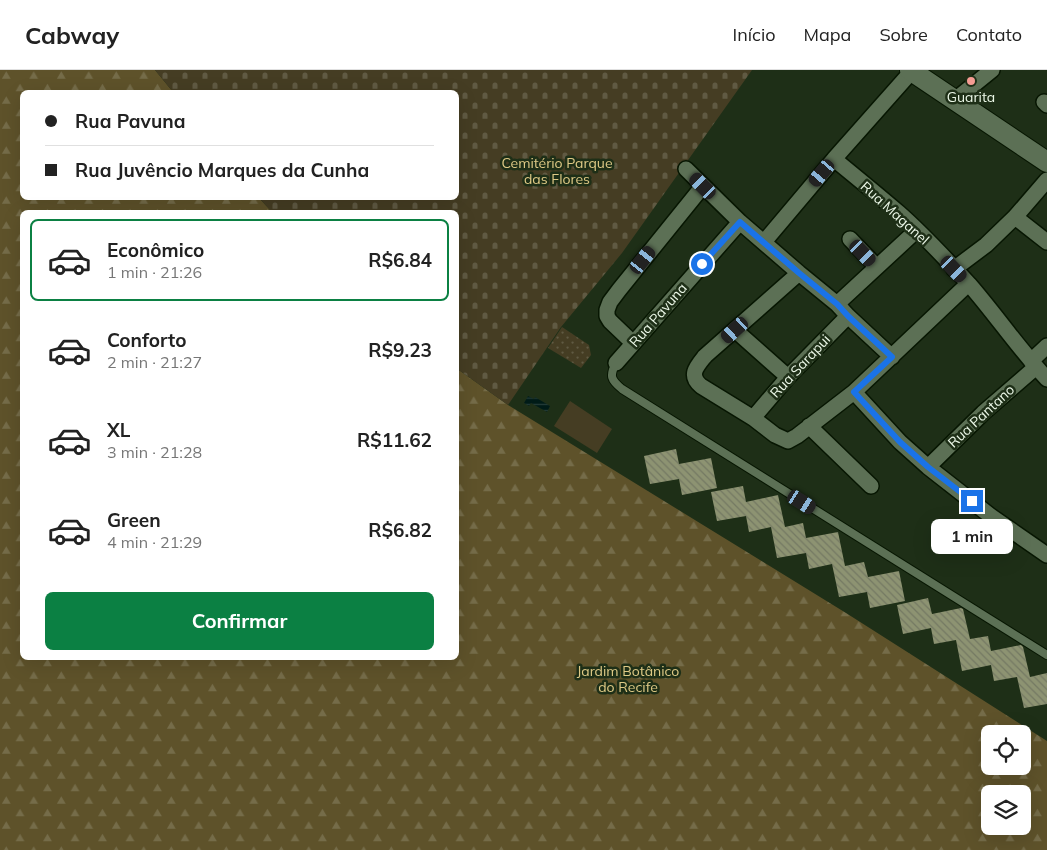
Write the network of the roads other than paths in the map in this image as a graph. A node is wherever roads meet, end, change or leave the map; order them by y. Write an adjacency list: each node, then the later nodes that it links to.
1 (992, 70): 3 (street)
2 (911, 71): 3 (main road); 4 (street)
3 (955, 100): 5 (main road)
4 (834, 159): 11 (street, Rua Maganel); 13 (street)
5 (1046, 160)
6 (686, 169): 8 (street)
7 (1047, 180): 9 (street)
8 (703, 186): 10 (street); 22 (street)
9 (1016, 217): 14 (street); 16 (street)
10 (740, 222): 13 (street); 22 (street, Rua Pavuna)
11 (917, 230): 15 (street); 16 (street, Rua Maganel)
12 (850, 240): 15 (street)
13 (764, 242): 17 (street)
14 (1047, 242)
15 (877, 267): 19 (street)
16 (954, 269): 18 (street, Rua Maganel)
17 (799, 273): 19 (street); 21 (street)
18 (968, 284): 24 (street); 26 (street, Rua Maganel)
19 (837, 304): 20 (street)
20 (848, 316): 24 (street); 27 (street, Rua Sarapui)
21 (735, 330): 27 (street); 30 (street)
22 (632, 343): 25 (street, Rua Pavuna)
23 (1047, 346): 26 (street, Rua Pantano)
24 (892, 357): 29 (street)
25 (616, 363): 35 (lane)
26 (1034, 364): 28 (street, Rua Maganel); 32 (street, Rua Pantano)
27 (788, 377): 30 (street, Rua Sarapui)
28 (1047, 379)
29 (854, 392): 31 (street); 32 (street)
30 (753, 418): 31 (street)
31 (809, 426): 33 (street)
32 (928, 467): 34 (street)
33 (872, 486)
34 (1045, 549)
35 (1047, 655)

